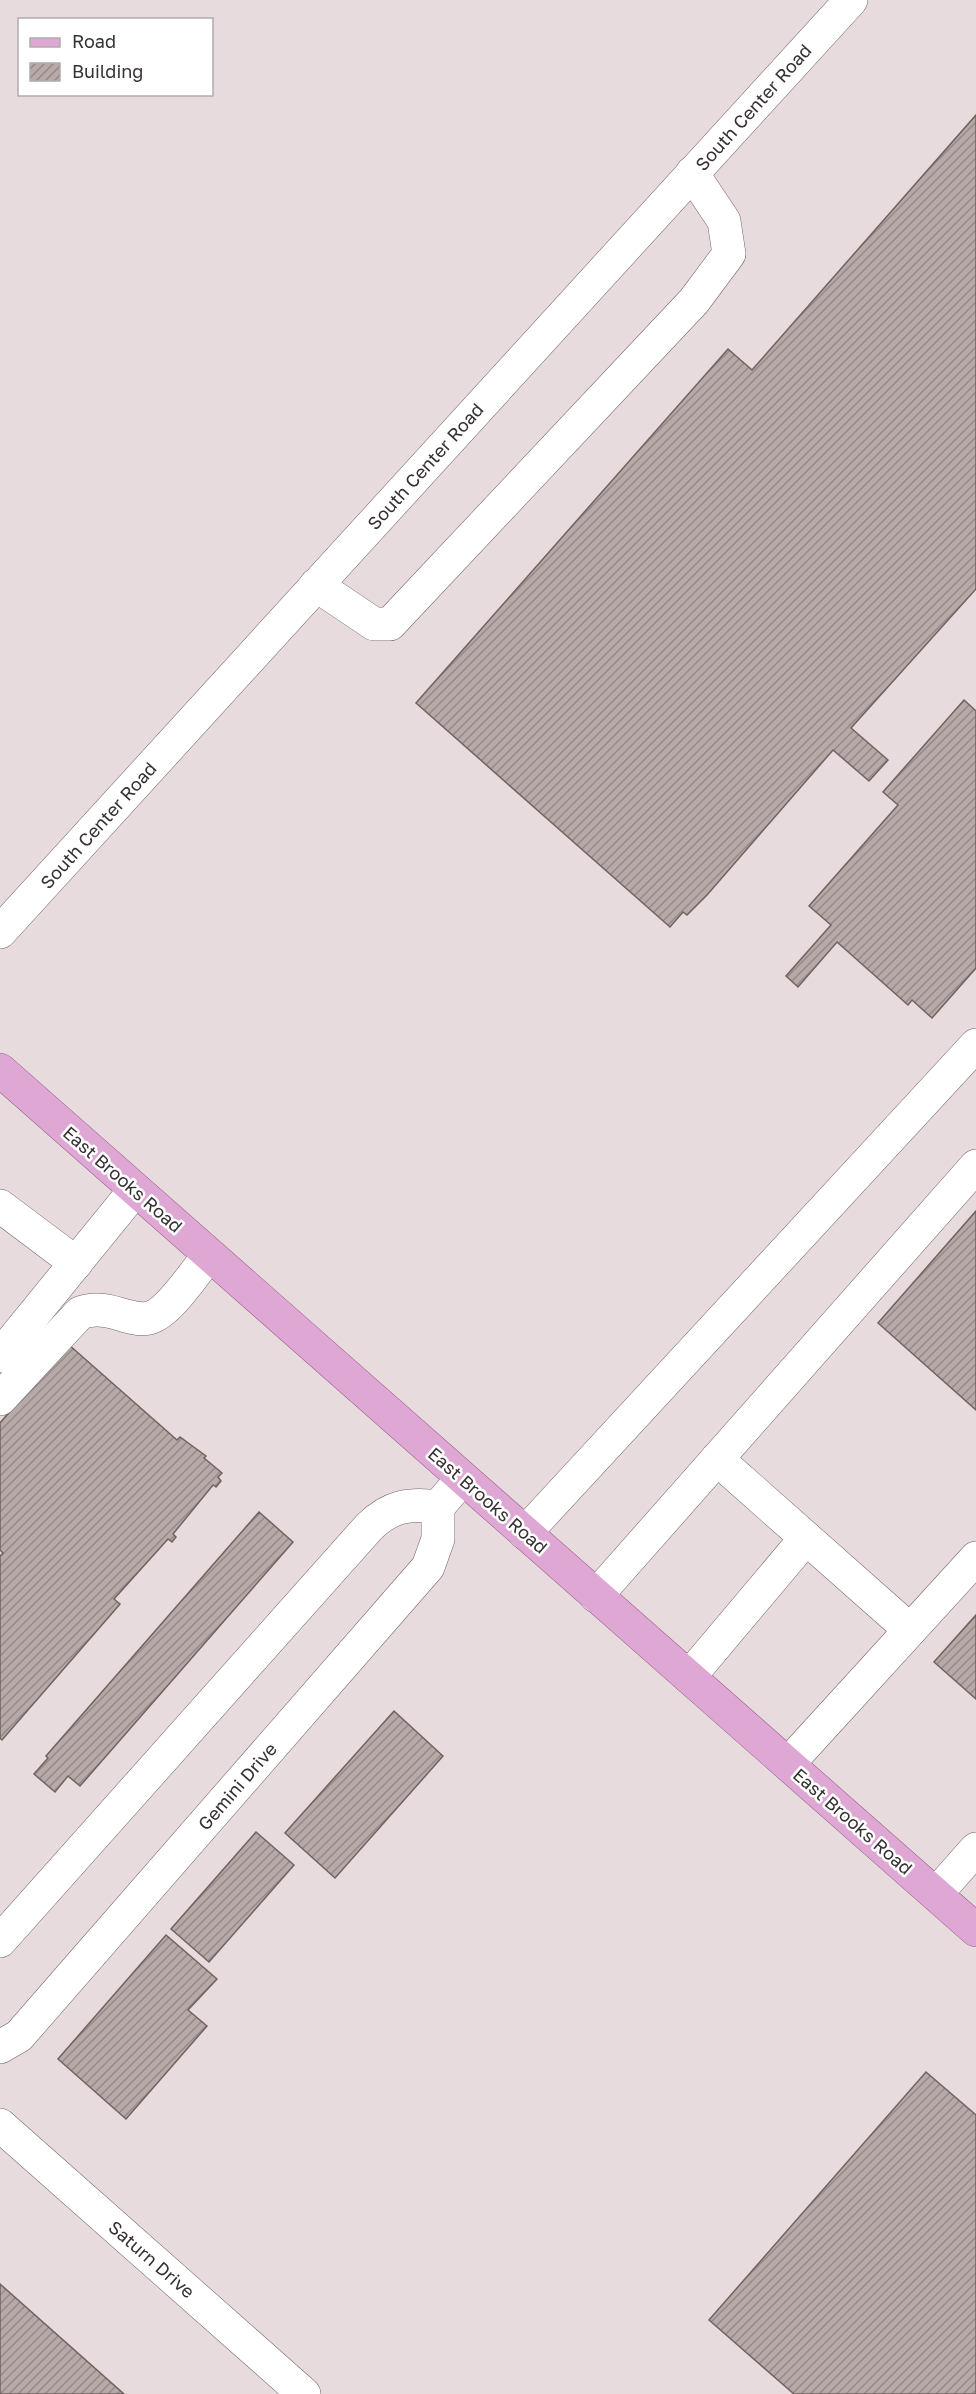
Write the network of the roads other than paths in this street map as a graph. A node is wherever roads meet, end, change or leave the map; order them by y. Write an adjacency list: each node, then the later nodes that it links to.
1 (851, 0): 2 (street, South Center Road)
2 (692, 173): 3 (street, South Center Road); 3 (street)
3 (316, 585): 4 (street, South Center Road)
4 (0, 932)
5 (976, 1045): 18 (street)
6 (0, 1070): 8 (main road, East Brooks Road)
7 (976, 1166): 15 (street)
8 (135, 1190): 10 (main road, East Brooks Road); 11 (street)
9 (0, 1206): 11 (street)
10 (209, 1255): 12 (street); 16 (main road, East Brooks Road)
11 (68, 1274): 12 (street); 13 (street)
12 (90, 1309): 14 (street)
13 (0, 1356)
14 (0, 1400)
15 (717, 1459): 19 (street); 21 (street)
16 (462, 1479): 17 (street); 18 (main road, East Brooks Road)
17 (438, 1507): 28 (street); 29 (street, Gemini Drive)
18 (525, 1533): 21 (main road, East Brooks Road)
19 (806, 1538): 22 (street); 23 (street)
20 (976, 1558): 22 (street)
21 (596, 1596): 23 (main road, East Brooks Road)
22 (910, 1630): 24 (street)
23 (689, 1677): 24 (main road, East Brooks Road)
24 (788, 1764): 26 (main road, East Brooks Road)
25 (976, 1849): 26 (street)
26 (936, 1894): 27 (main road, East Brooks Road)
27 (976, 1930)
28 (0, 1941)
29 (0, 2048)
30 (0, 2125): 31 (street, Saturn Drive)
31 (304, 2394)

